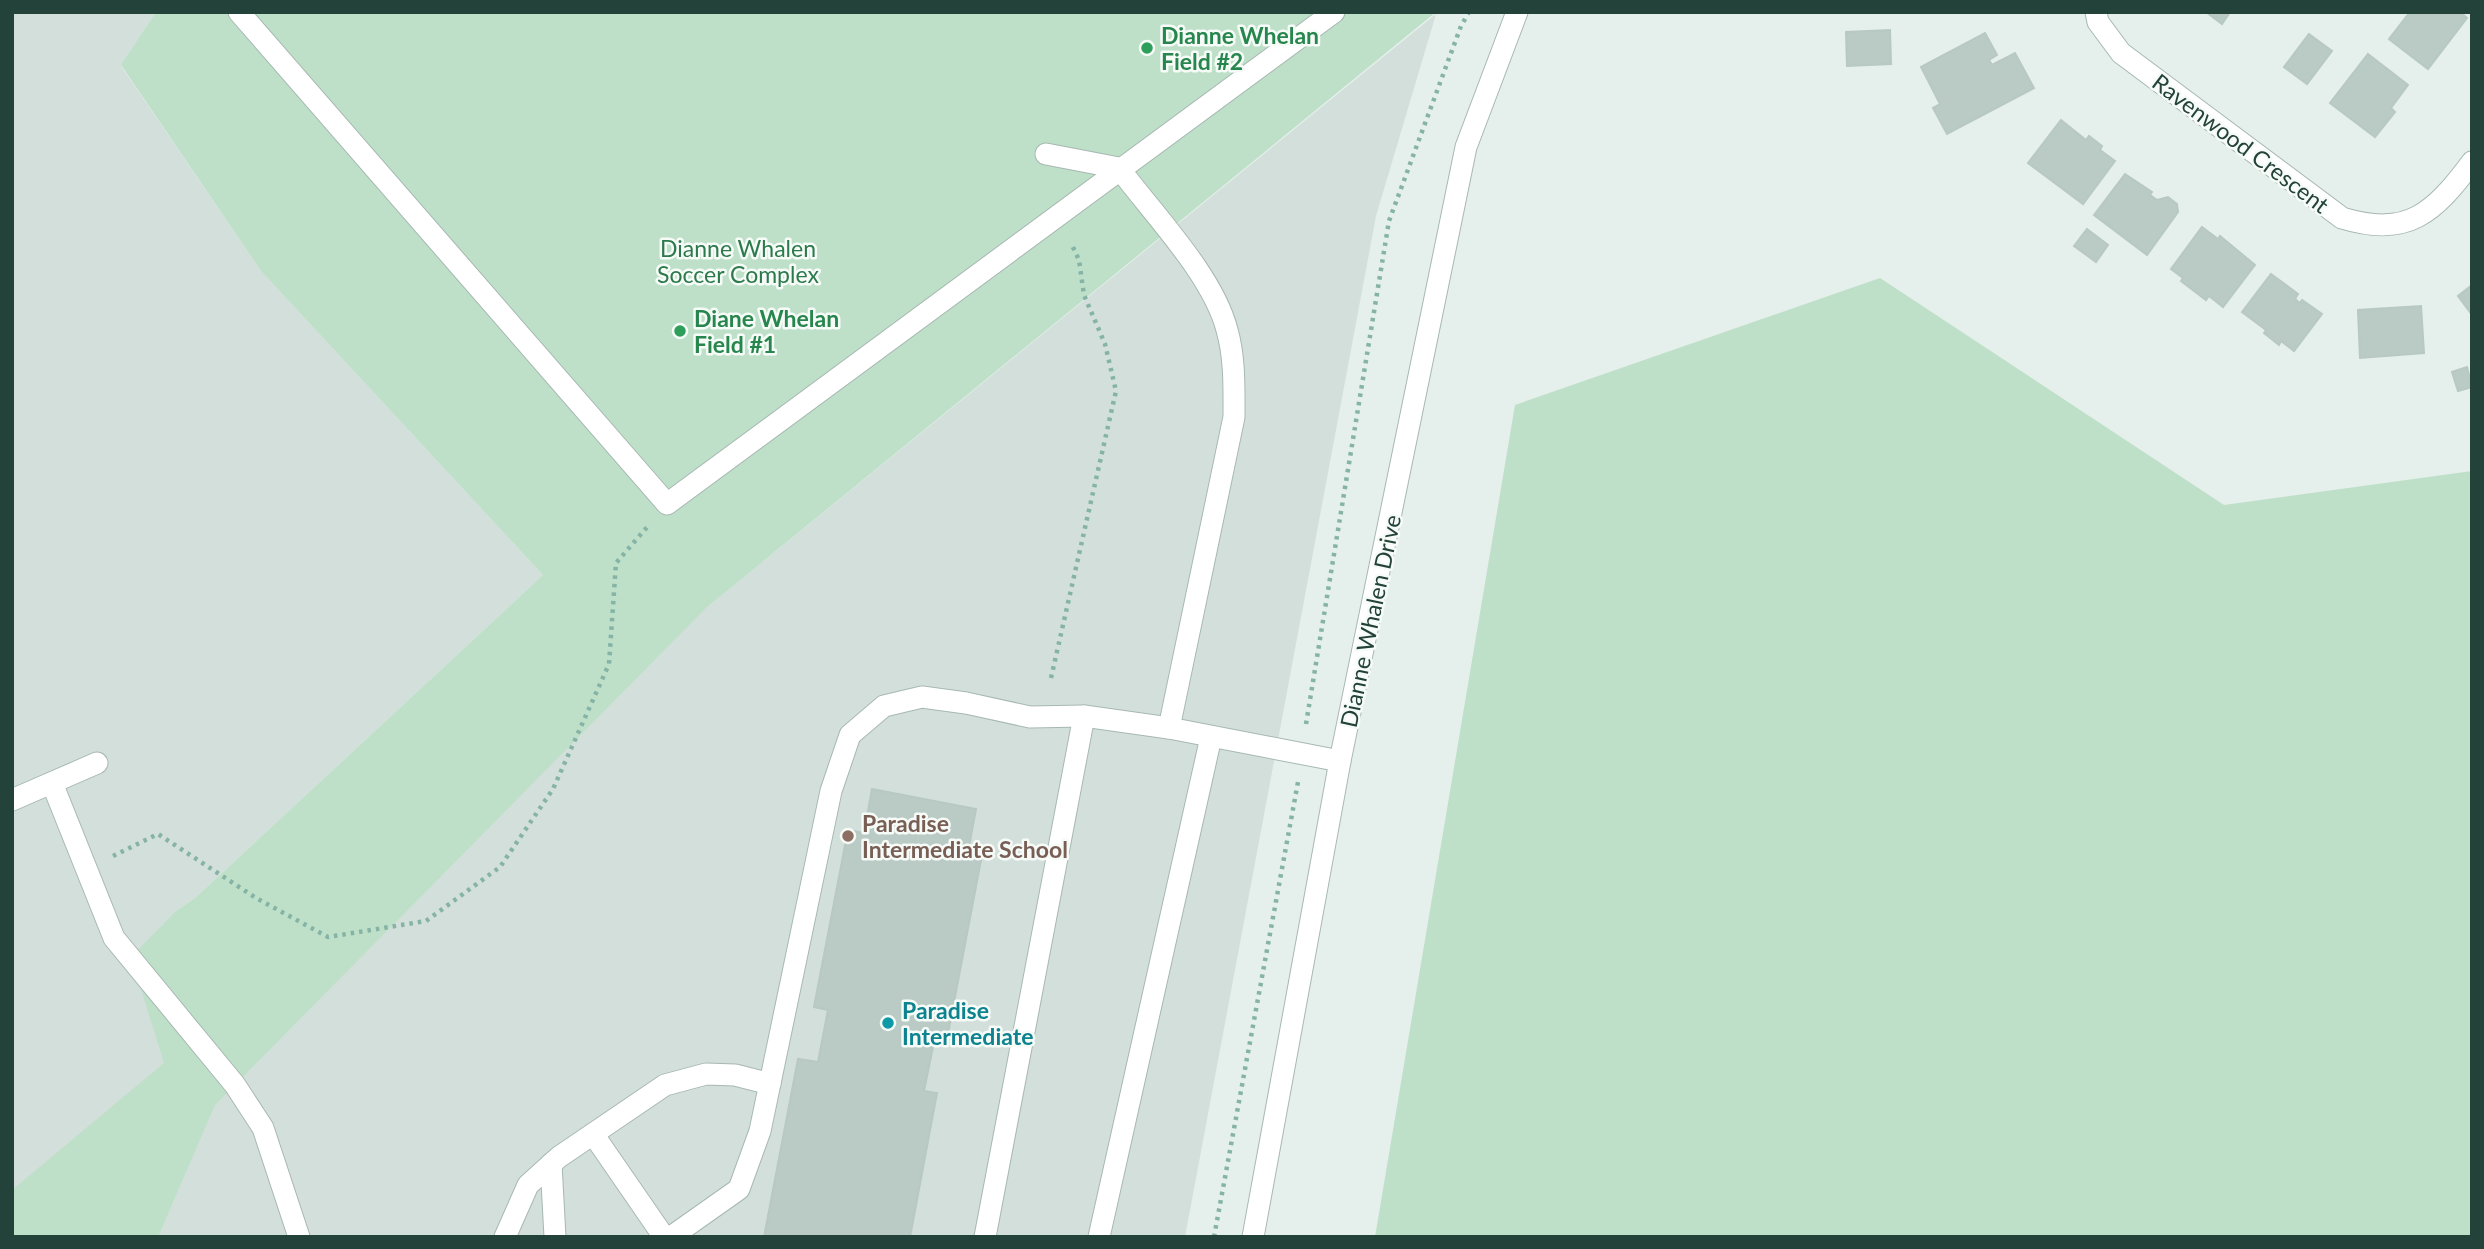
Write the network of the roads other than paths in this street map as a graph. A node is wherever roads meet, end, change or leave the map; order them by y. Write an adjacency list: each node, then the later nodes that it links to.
1 (239, 12): 7 (street)
2 (1334, 12): 7 (street)
3 (1517, 12): 11 (street, Dianne Whalen Drive)
4 (2096, 12): 6 (street, Ravenwood Crescent)
5 (1046, 154): 7 (street)
6 (2472, 162)
7 (1119, 168): 9 (street)
8 (1084, 716): 9 (street); 15 (street); 23 (street)
9 (1169, 728): 10 (street)
10 (1211, 737): 11 (street); 24 (street)
11 (1340, 761): 25 (street, Dianne Whalen Drive)
12 (97, 763): 13 (street)
13 (52, 783): 14 (street); 18 (street)
14 (12, 800)
15 (771, 1083): 16 (street); 22 (street)
16 (593, 1134): 17 (street); 21 (street)
17 (551, 1164): 19 (street); 20 (street)
18 (299, 1237)
19 (505, 1237)
20 (555, 1237)
21 (664, 1237)
22 (671, 1237)
23 (985, 1237)
24 (1099, 1237)
25 (1253, 1237)

